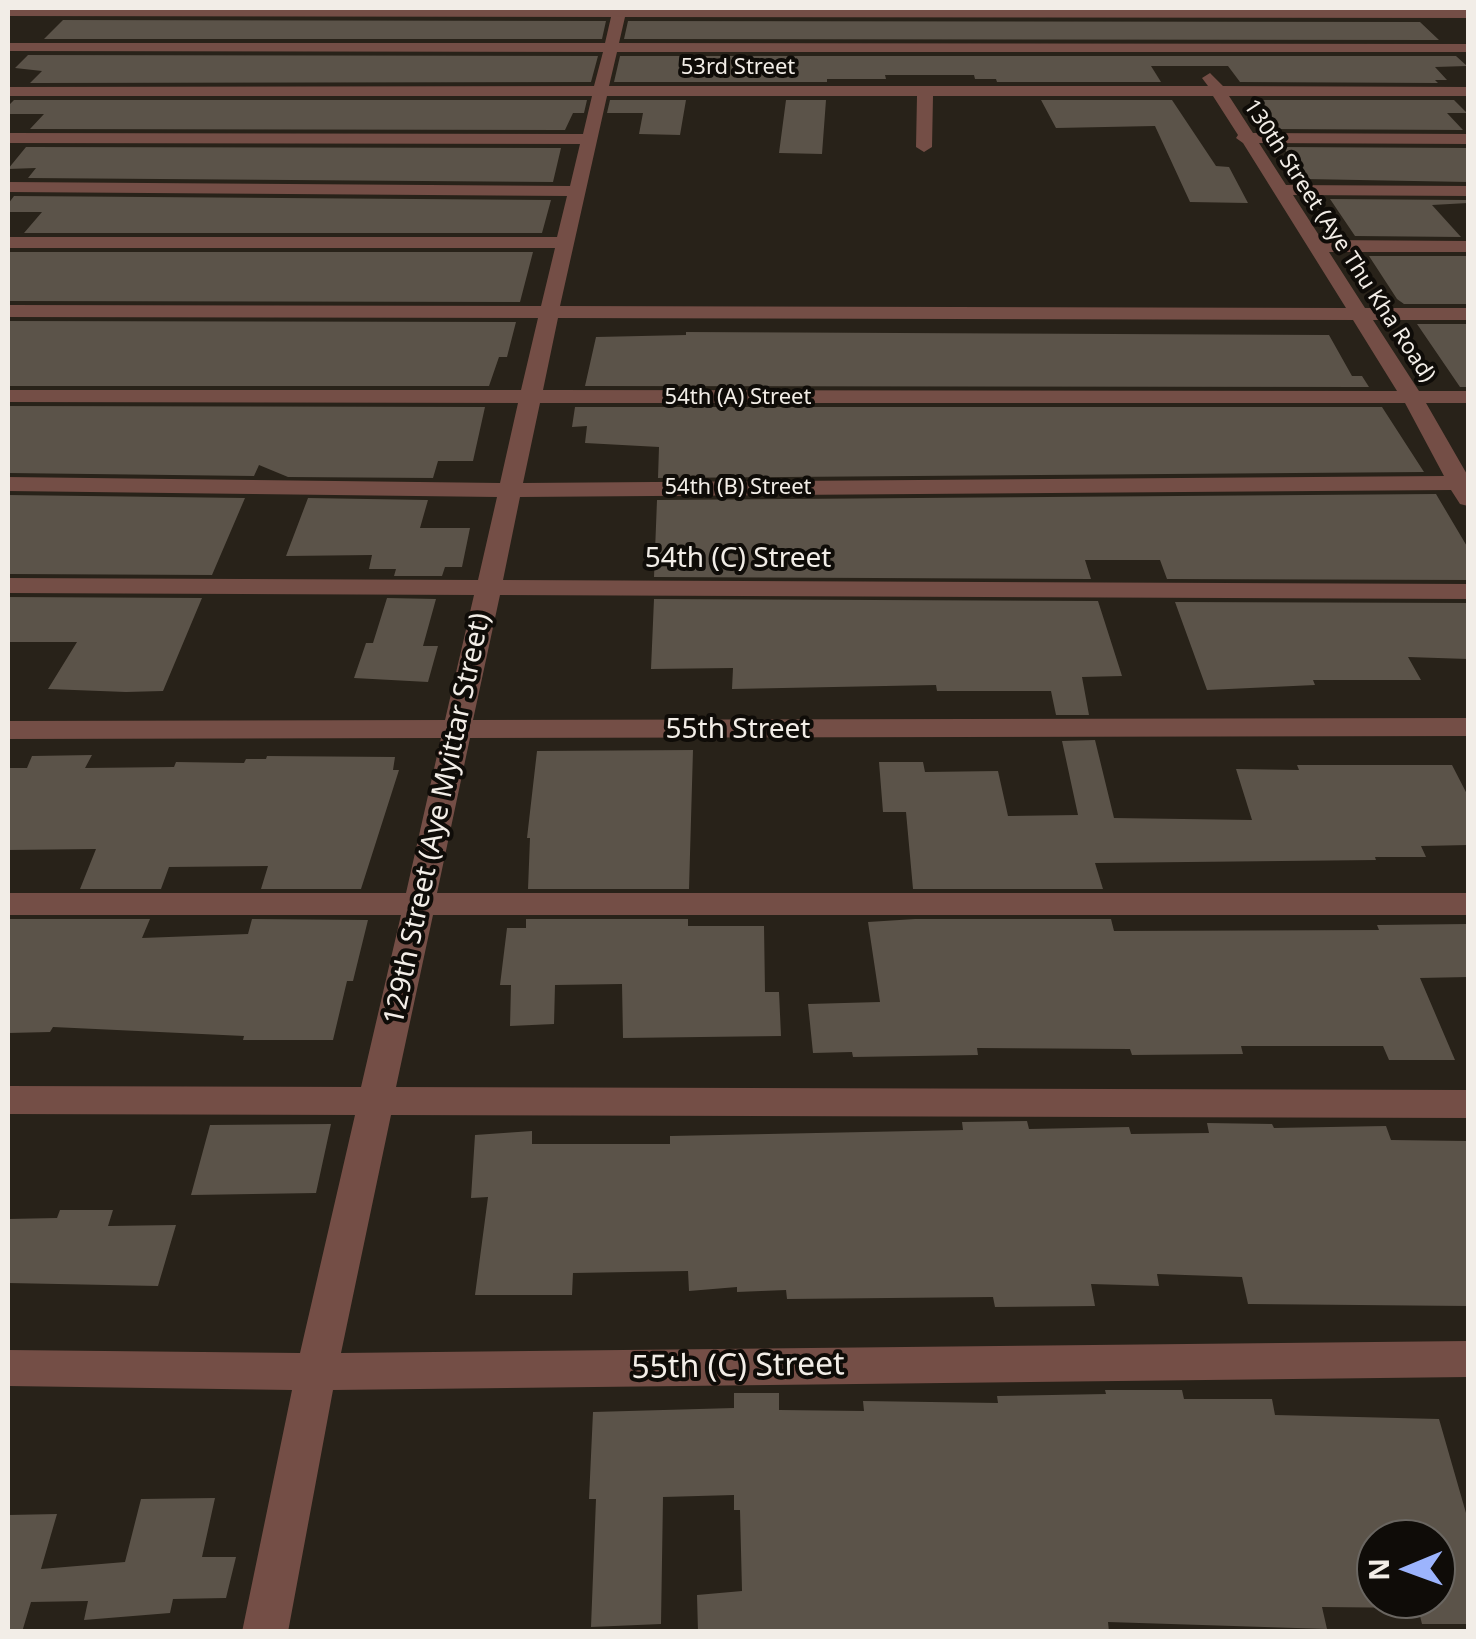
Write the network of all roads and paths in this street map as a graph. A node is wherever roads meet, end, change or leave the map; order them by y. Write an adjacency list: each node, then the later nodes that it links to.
1 (619, 9): 2 (street); 3 (street); 8 (street, 129th Street (Aye Myittar Street))
2 (43, 10): 4 (street); 6 (street)
3 (1168, 10): 5 (street); 7 (street, 130th Street (Aye Thu Kha Road))
4 (8, 12)
5 (1468, 14)
6 (8, 45): 8 (street)
7 (1190, 47): 8 (street); 9 (street); 12 (street, 130th Street (Aye Thu Kha Road))
8 (612, 48): 11 (street, 129th Street (Aye Myittar Street))
9 (1468, 48)
10 (8, 90): 11 (street, 53rd Street)
11 (603, 90): 13 (street, 53rd Street); 17 (street, 129th Street (Aye Myittar Street))
12 (1217, 90): 13 (street, 53rd Street); 14 (street, 53rd Street); 16 (street, 130th Street (Aye Thu Kha Road))
13 (925, 91): 19 (street)
14 (1468, 91)
15 (8, 138): 17 (street)
16 (1244, 138): 18 (street); 21 (street, 130th Street (Aye Thu Kha Road))
17 (592, 139): 22 (street, 129th Street (Aye Myittar Street))
18 (1468, 139)
19 (924, 146)
20 (8, 187): 22 (street)
21 (1280, 190): 23 (street); 26 (street, 130th Street (Aye Thu Kha Road))
22 (579, 191): 25 (street, 129th Street (Aye Myittar Street))
23 (1468, 191)
24 (8, 242): 25 (street)
25 (567, 243): 29 (street, 129th Street (Aye Myittar Street))
26 (1314, 246): 27 (street); 30 (street, 130th Street (Aye Thu Kha Road))
27 (1468, 246)
28 (8, 310): 29 (street)
29 (549, 313): 30 (street); 35 (street, 129th Street (Aye Myittar Street))
30 (1356, 314): 31 (street); 33 (street, 130th Street (Aye Thu Kha Road))
31 (1468, 314)
32 (8, 396): 35 (street, 54th (A) Street)
33 (1412, 397): 34 (street, 54th (A) Street); 35 (street, 54th (A) Street); 37 (street, 130th Street (Aye Thu Kha Road))
34 (1468, 397)
35 (531, 399): 38 (street, 129th Street (Aye Myittar Street))
36 (8, 484): 38 (street, 54th (B) Street)
37 (1466, 489): 38 (street, 54th (B) Street)
38 (510, 490): 40 (street, 129th Street (Aye Myittar Street))
39 (8, 585): 40 (street, 54th (C) Street)
40 (489, 588): 41 (street, 54th (C) Street); 44 (street, 129th Street (Aye Myittar Street))
41 (1468, 592)
42 (1468, 728): 44 (street, 55th Street)
43 (8, 730): 44 (street, 55th Street)
44 (458, 732): 47 (street, 129th Street (Aye Myittar Street))
45 (8, 904): 47 (street)
46 (1468, 904): 47 (street)
47 (419, 906): 49 (street, 129th Street (Aye Myittar Street))
48 (8, 1100): 49 (street)
49 (376, 1102): 50 (street); 53 (street, 129th Street (Aye Myittar Street))
50 (1468, 1104)
51 (1468, 1359): 53 (street, 55th (C) Street)
52 (8, 1368): 53 (street, 55th (C) Street)
53 (316, 1372): 54 (street, 129th Street (Aye Myittar Street))
54 (265, 1632)

